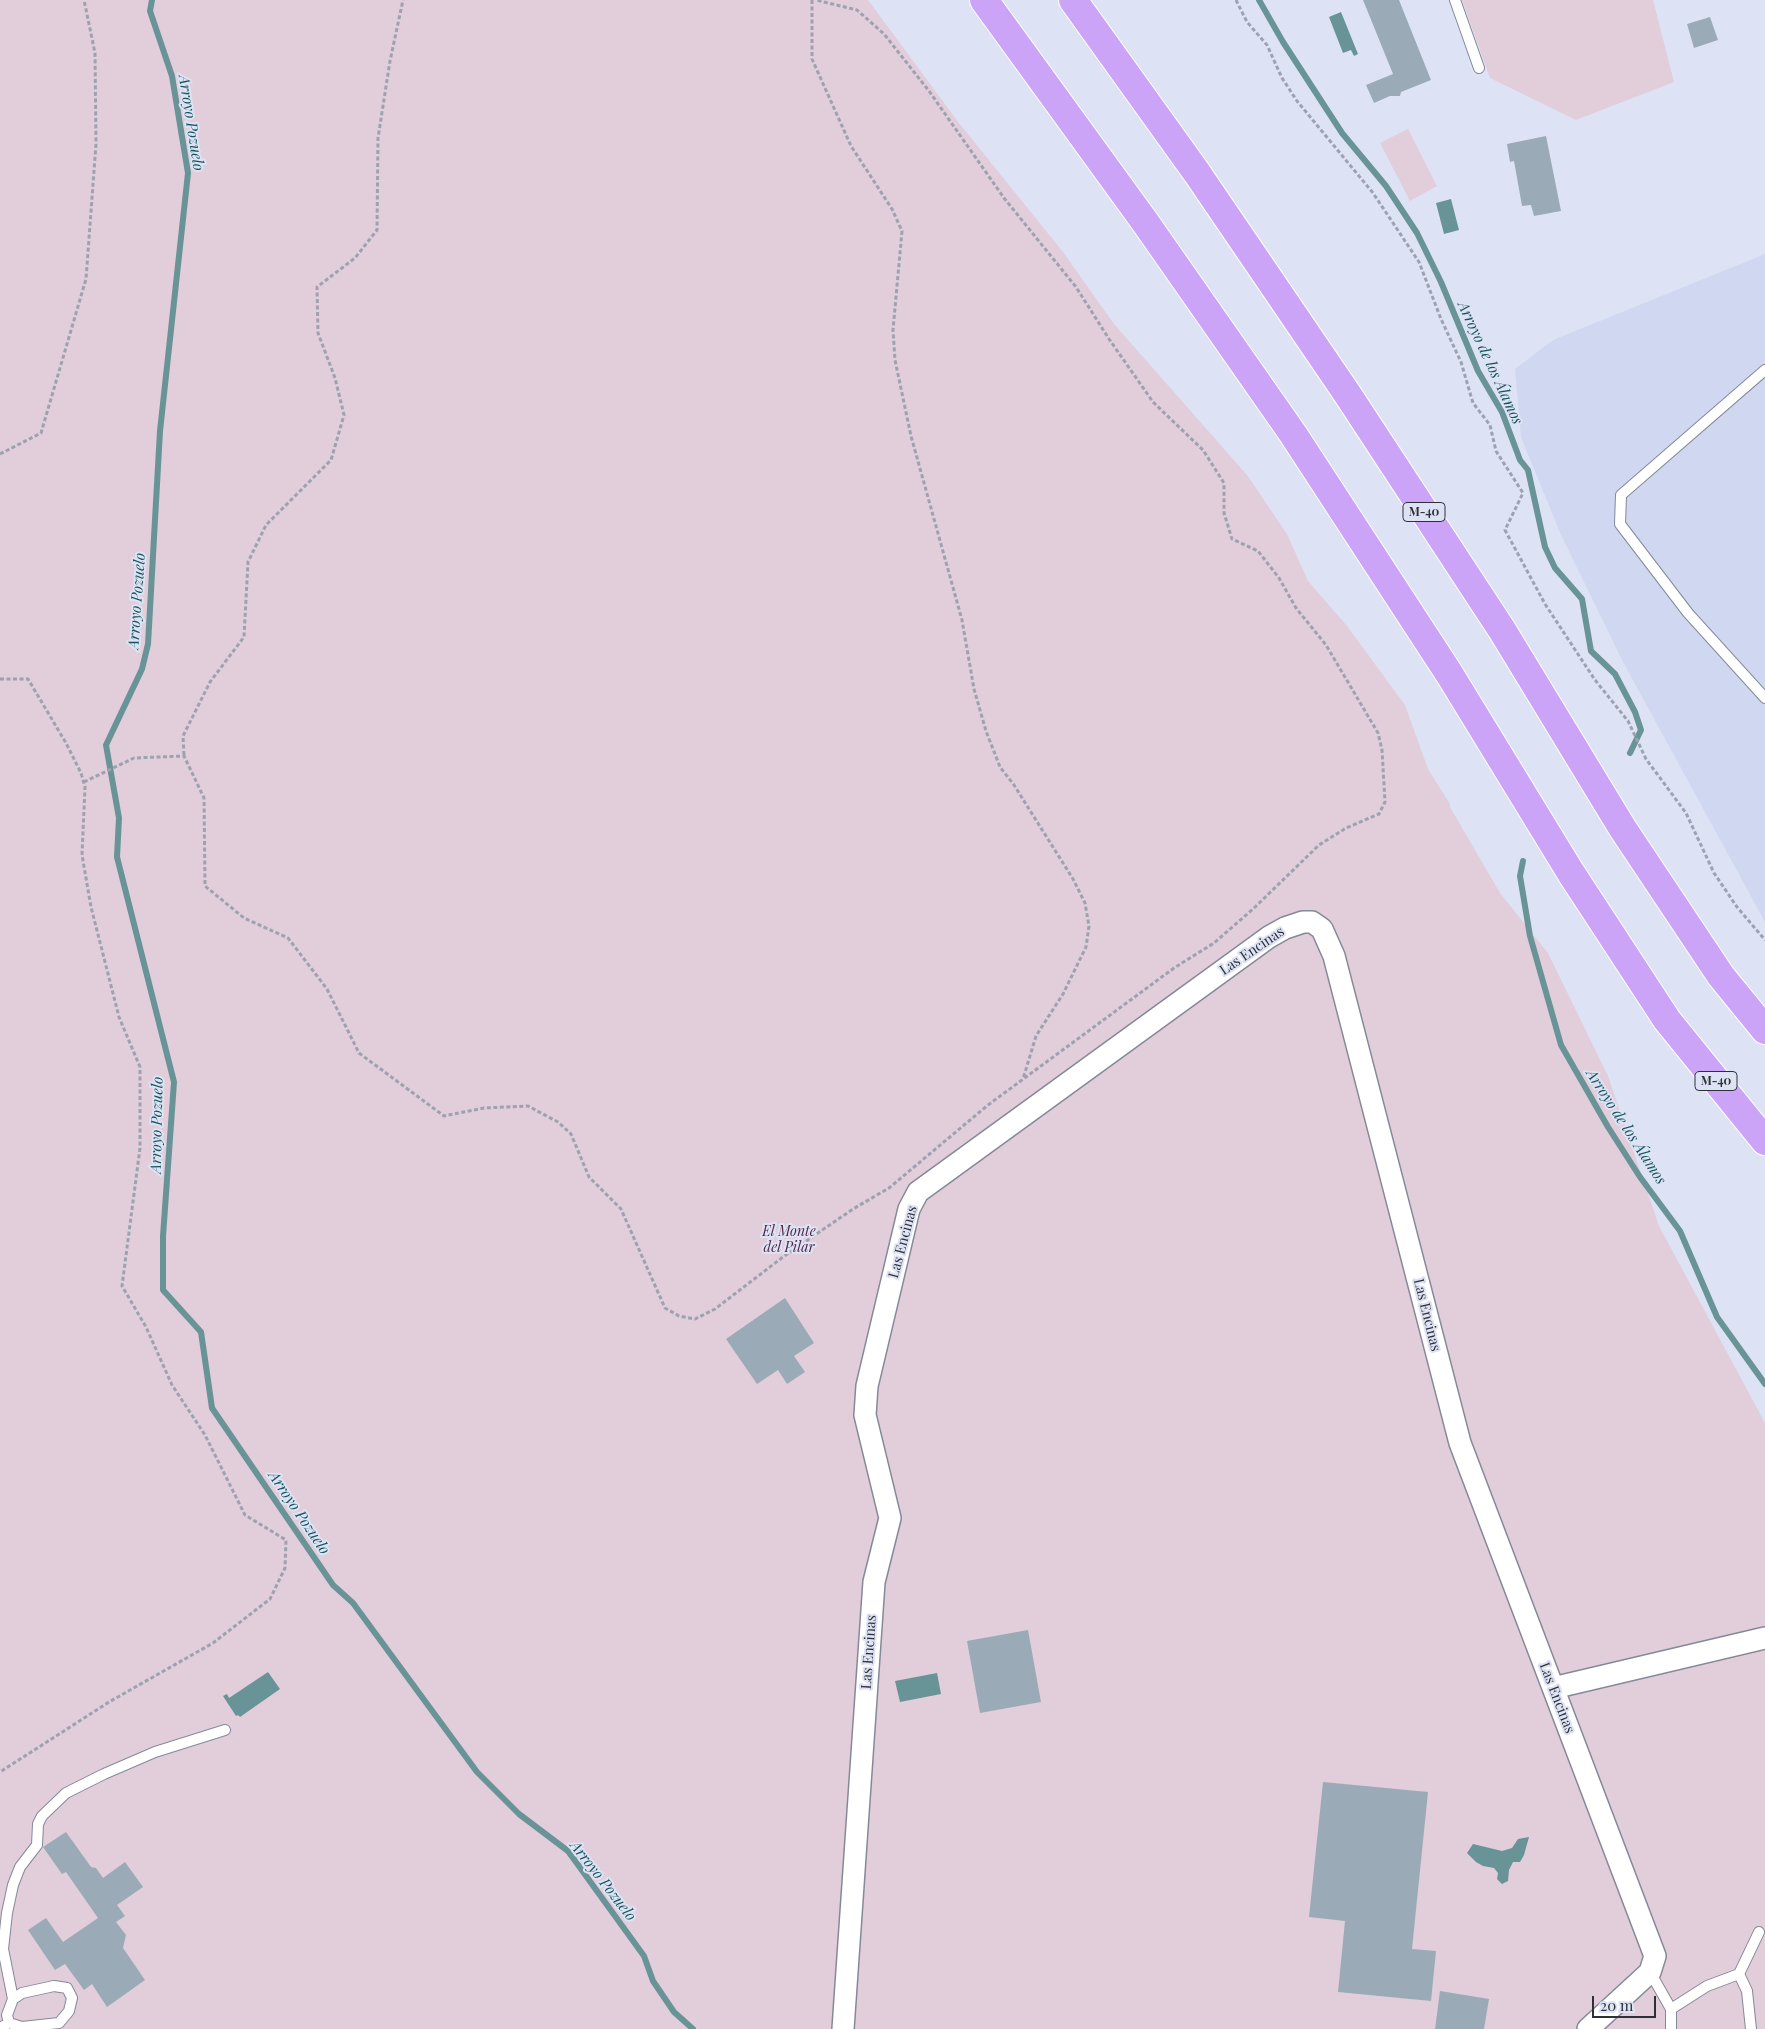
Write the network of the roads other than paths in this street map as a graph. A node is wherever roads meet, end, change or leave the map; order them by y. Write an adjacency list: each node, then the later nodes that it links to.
1 (984, 0): 8 (highway, M-40)
2 (1073, 0): 7 (highway, M-40)
3 (1455, 0): 4 (lane)
4 (1479, 68)
5 (1765, 370): 6 (lane)
6 (1765, 698)
7 (1765, 1030)
8 (1765, 1141)
9 (1765, 1638): 10 (street)
10 (1553, 1688): 13 (street, Las Encinas); 18 (street, Las Encinas)
11 (225, 1730): 15 (lane)
12 (1759, 1932): 14 (lane)
13 (1650, 1972): 16 (lane); 19 (street)
14 (1740, 1974): 16 (lane); 21 (lane)
15 (13, 1999): 17 (lane); 17 (lane)
16 (1671, 2009): 20 (lane)
17 (4, 2026)
18 (843, 2029)
19 (1588, 2029)
20 (1671, 2029)
21 (1752, 2029)

